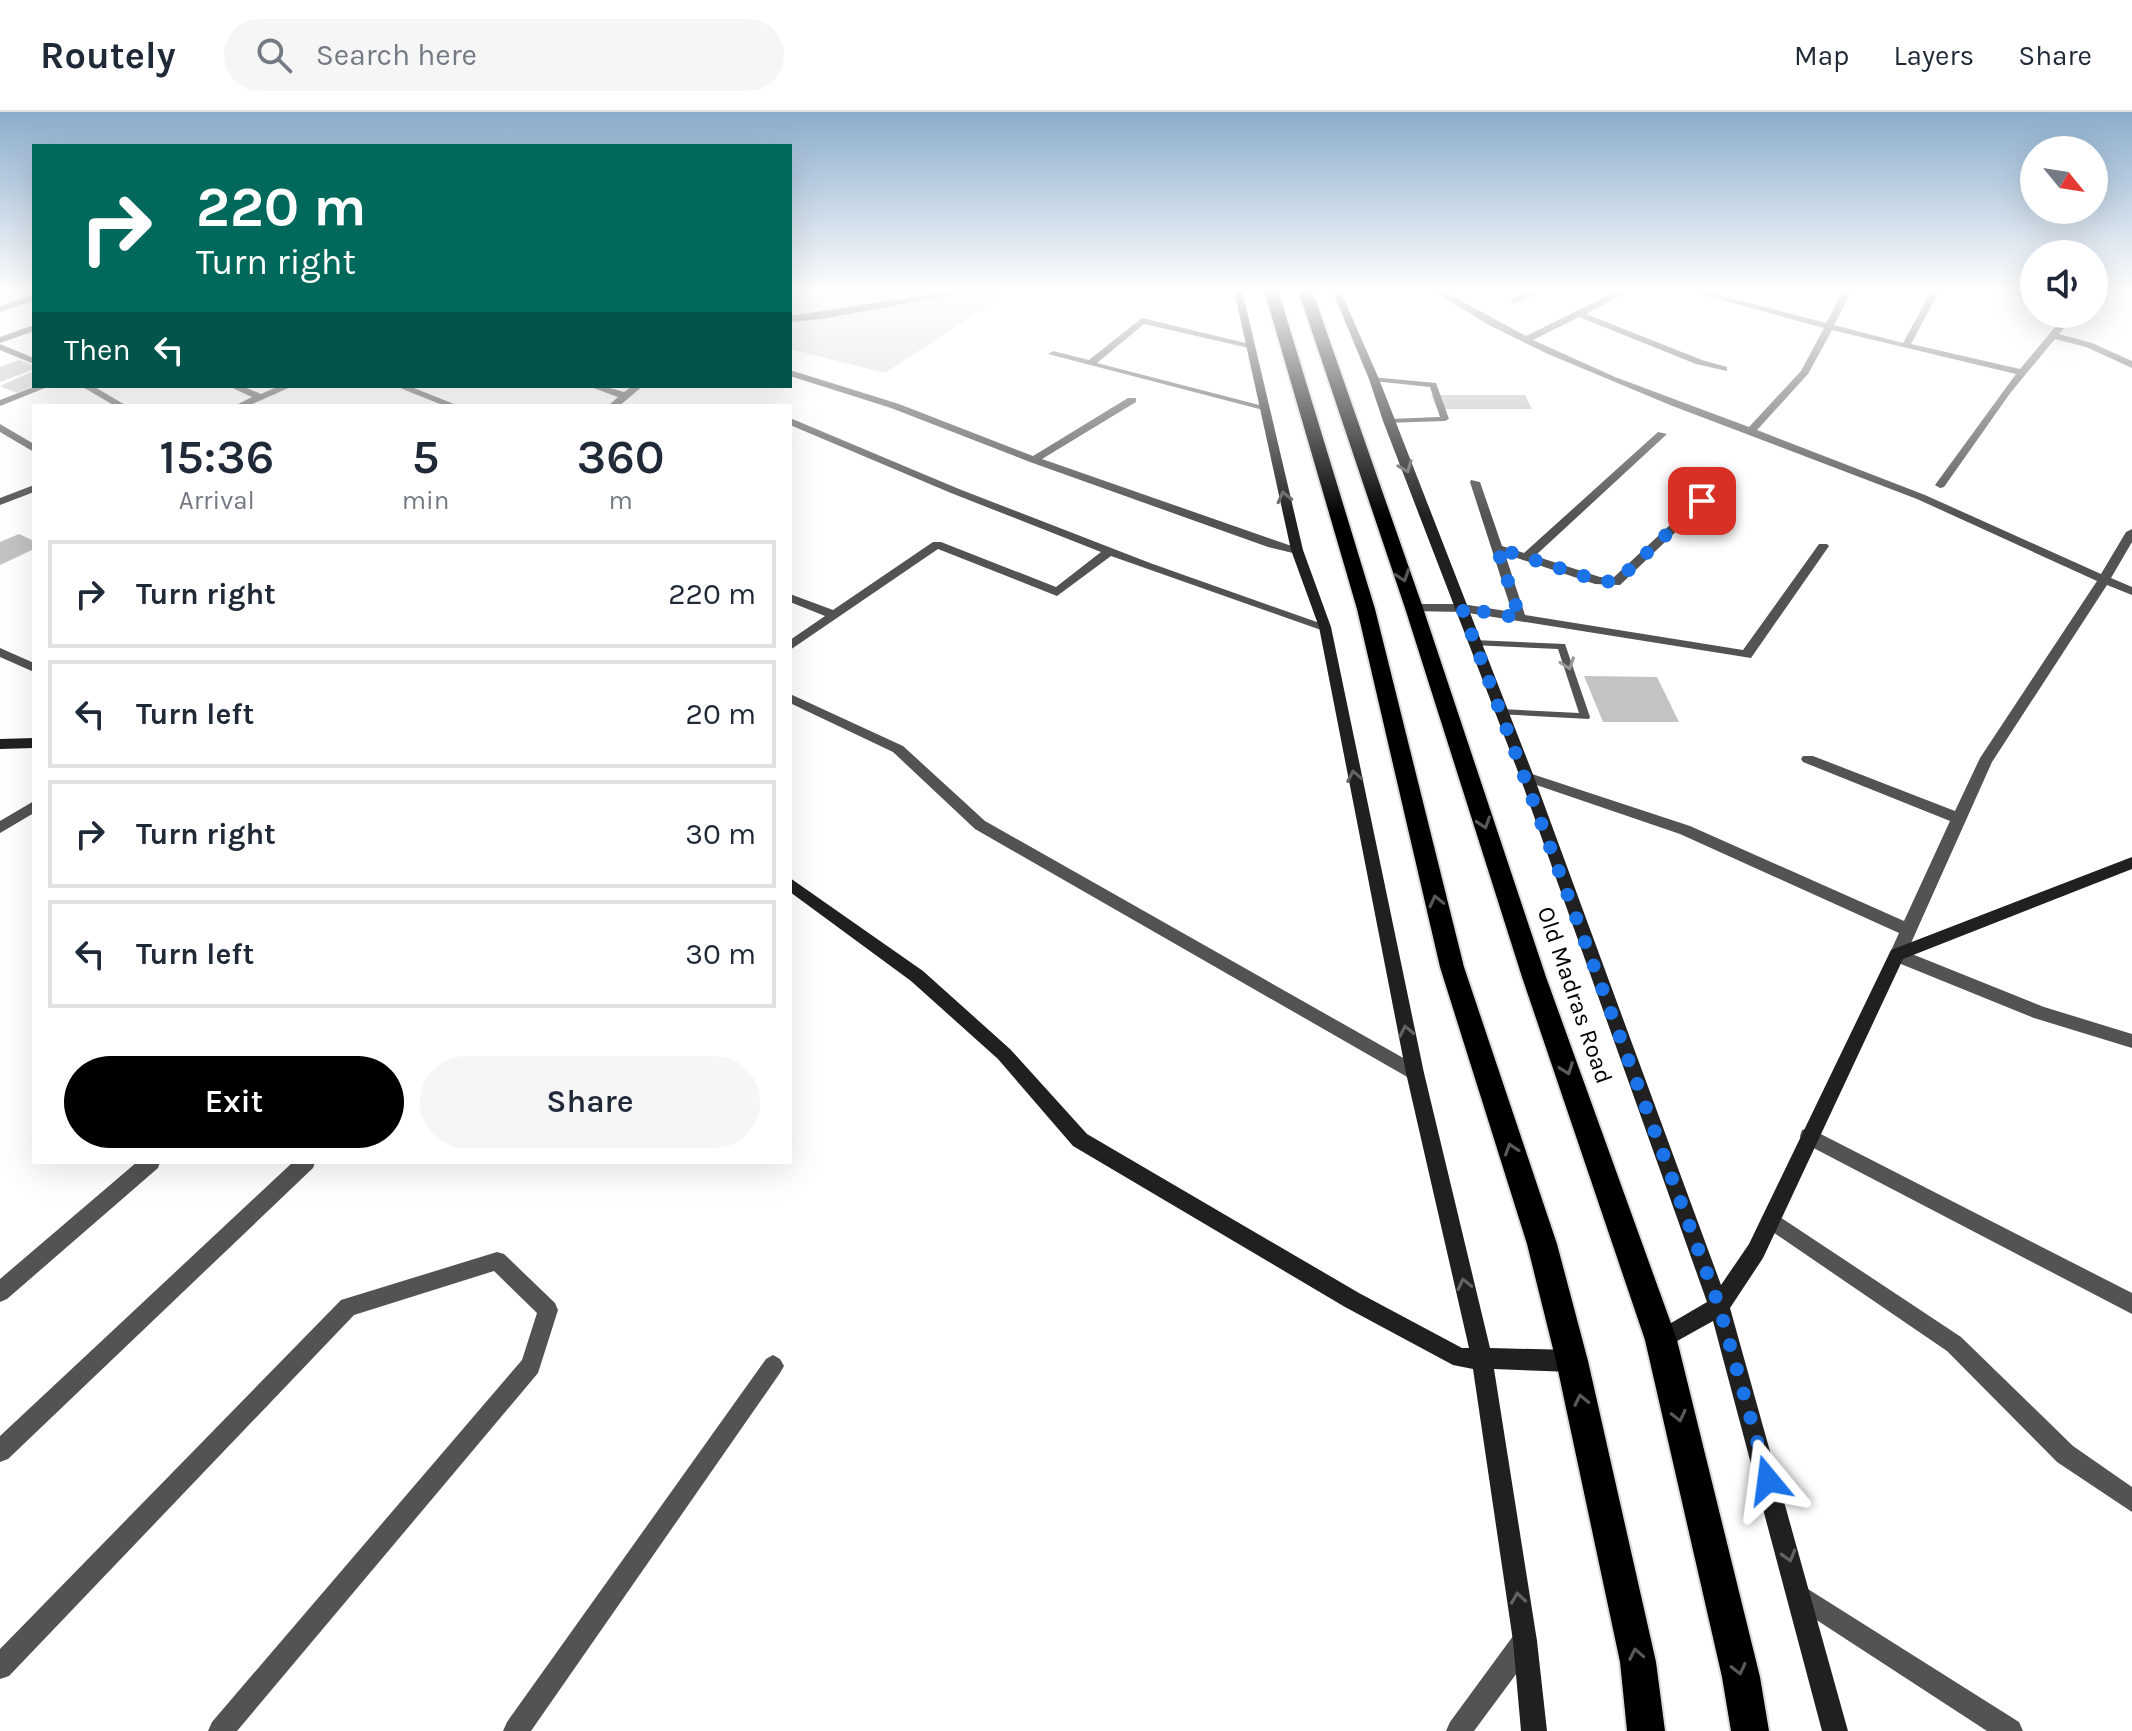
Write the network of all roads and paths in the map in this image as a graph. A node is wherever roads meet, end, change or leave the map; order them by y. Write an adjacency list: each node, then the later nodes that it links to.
1 (1096, 366): 30 (street)
2 (1253, 366): 30 (street)
3 (1294, 366): 85 (highway, one-way to 3)
4 (1331, 366): 52 (highway, Old Madras Road, one-way to 52)
5 (1368, 366): 14 (street)
6 (1583, 366): 34 (street)
7 (1712, 366): 11 (street)
8 (1808, 366): 34 (street)
9 (1994, 366): 12 (street)
10 (2030, 366): 12 (street)
11 (1724, 369)
12 (2024, 373): 39 (street)
13 (792, 374): 37 (street)
14 (1374, 379): 31 (street); 31 (lane)
15 (40, 388): 25 (street)
16 (90, 388): 26 (street)
17 (238, 388): 23 (street)
18 (283, 388): 23 (street)
19 (405, 388): 28 (street)
20 (599, 388): 22 (street)
21 (635, 388): 22 (street)
22 (625, 396): 29 (street)
23 (260, 397): 27 (street)
24 (1132, 400): 37 (street)
25 (0, 403)
26 (118, 404)
27 (244, 404)
28 (449, 404)
29 (615, 404)
30 (1263, 409): 46 (street, one-way to 30)
31 (1388, 421): 53 (street, one-way to 53)
32 (792, 422): 47 (street)
33 (0, 427): 36 (street)
34 (1750, 432): 49 (street)
35 (1662, 434): 48 (street)
36 (32, 448)
37 (1034, 460): 46 (street)
38 (1475, 482): 45 (street)
39 (1940, 485)
40 (32, 489): 42 (street)
41 (1702, 501): 48 (street)
42 (0, 502)
43 (2132, 532): 49 (street)
44 (1823, 546): 55 (street)
45 (1497, 548): 48 (street); 55 (street)
46 (1297, 550): 56 (street)
47 (1110, 551): 54 (street); 56 (street)
48 (1527, 557)
49 (2104, 580): 50 (street); 68 (street)
50 (2132, 591)
51 (792, 599): 54 (street)
52 (1414, 608): 53 (street); 83 (highway, Old Madras Road, one-way to 83)
53 (1462, 608): 55 (street); 57 (street)
54 (834, 615): 58 (street)
55 (1520, 618)
56 (1325, 627): 75 (street, one-way to 56)
57 (1474, 643): 62 (street); 62 (lane, one-way to 62)
58 (792, 645)
59 (0, 652): 60 (street)
60 (32, 667)
61 (792, 699): 75 (street)
62 (1501, 712): 66 (street)
63 (32, 743): 64 (street)
64 (0, 744)
65 (1808, 759): 68 (street)
66 (1527, 777): 72 (street); 82 (street)
67 (32, 807): 69 (street)
68 (1958, 818): 72 (street)
69 (0, 828)
70 (2132, 863): 73 (street)
71 (792, 885): 84 (street)
72 (1906, 929): 73 (street)
73 (1897, 955): 74 (street); 76 (street)
74 (2132, 1041)
75 (1415, 1073): 84 (street, one-way to 75)
76 (1809, 1136): 79 (street); 81 (street)
77 (149, 1164): 80 (street)
78 (304, 1164): 87 (street)
79 (1771, 1220): 82 (street); 88 (street)
80 (0, 1292)
81 (2132, 1304)
82 (1719, 1306): 83 (street); 89 (street, one-way to 89)
83 (1661, 1340): 97 (highway, Old Madras Road, one-way to 97)
84 (1482, 1360): 85 (street); 90 (street, one-way to 84)
85 (1572, 1361): 96 (highway, one-way to 85)
86 (773, 1366): 93 (street)
87 (0, 1451)
88 (2132, 1501)
89 (1800, 1596): 98 (street); 99 (street)
90 (1525, 1641): 94 (street); 95 (street)
91 (0, 1667): 92 (street)
92 (221, 1731)
93 (516, 1731)
94 (1459, 1731)
95 (1534, 1731)
96 (1646, 1731)
97 (1750, 1731)
98 (1835, 1731)
99 (2010, 1731)

